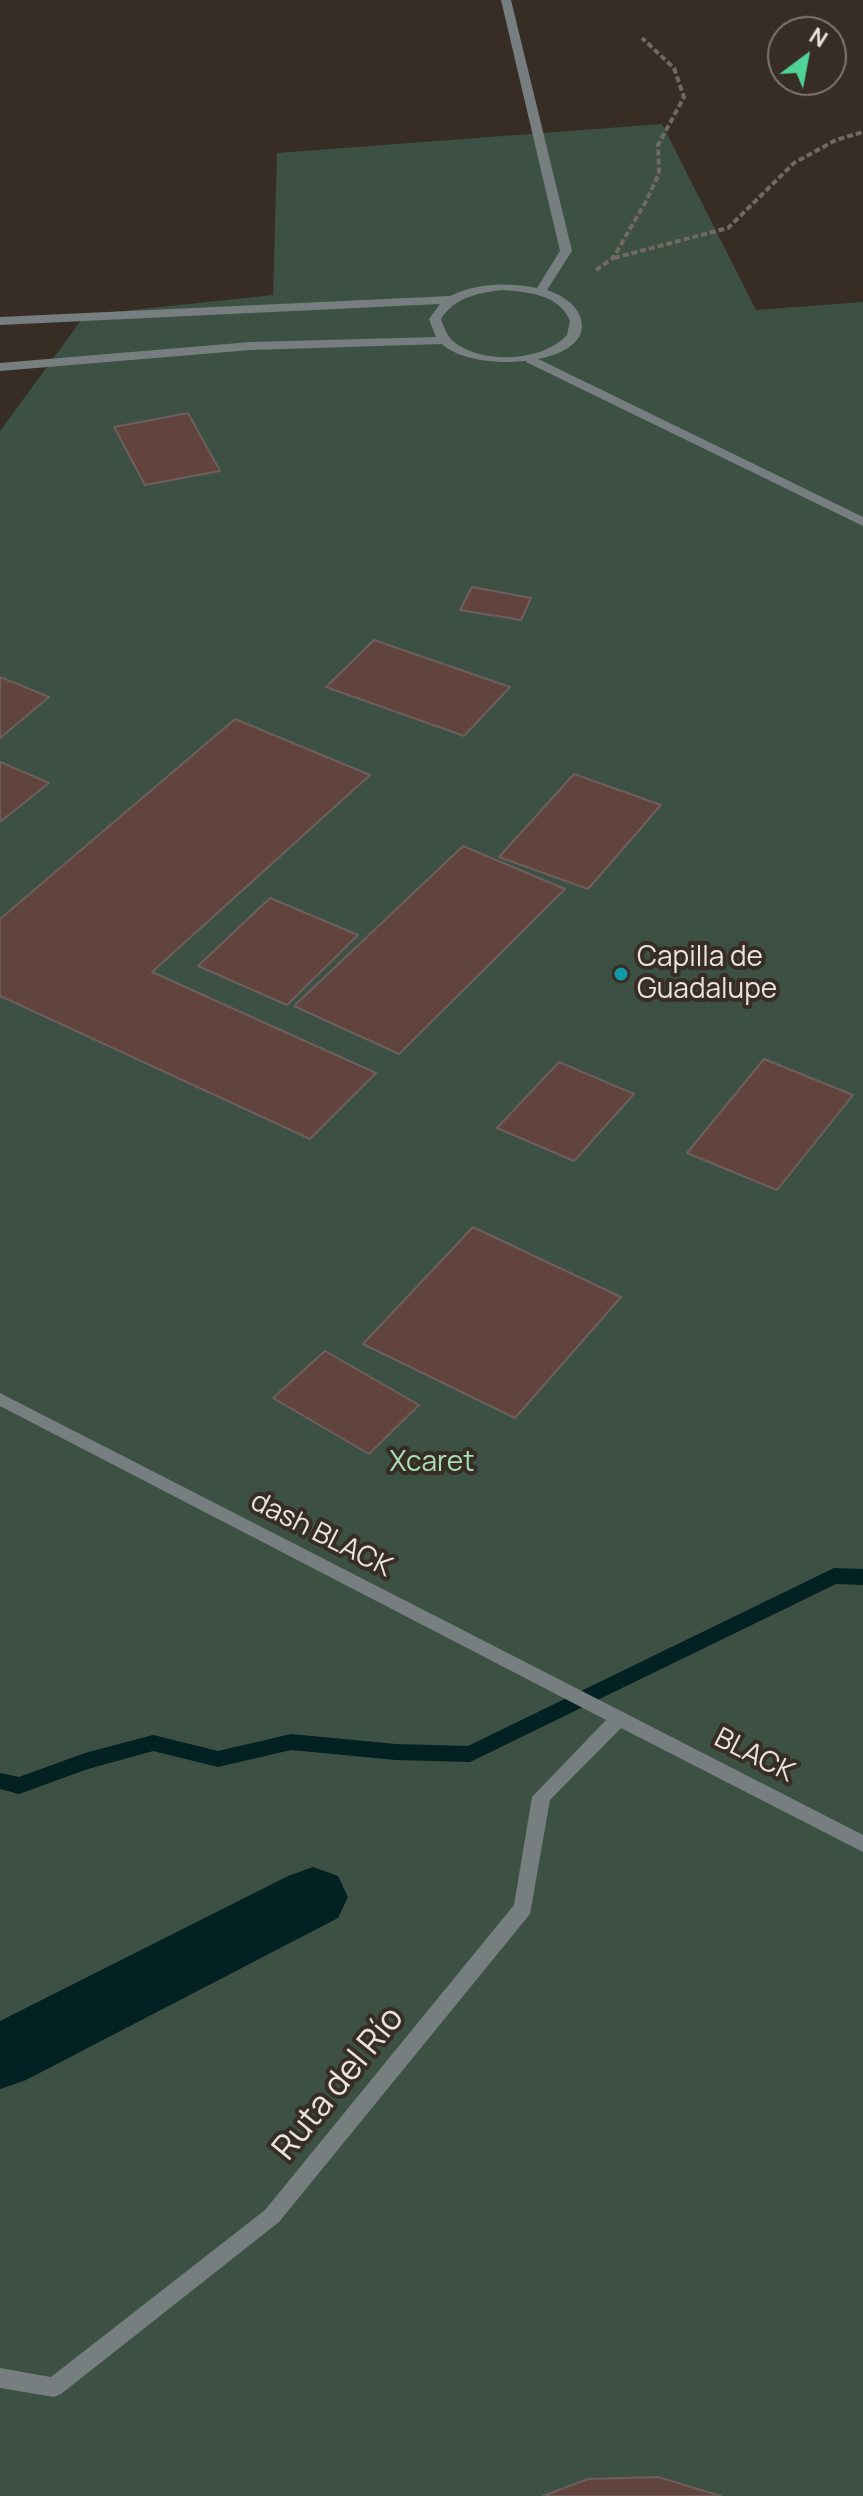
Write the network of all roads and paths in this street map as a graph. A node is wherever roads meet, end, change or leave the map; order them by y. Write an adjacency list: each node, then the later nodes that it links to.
1 (506, 0): 5 (street)
2 (642, 38): 4 (path)
3 (863, 132): 4 (path)
4 (613, 258): 6 (path)
5 (540, 292): 6 (street); 7 (street)
6 (556, 298): 10 (street)
7 (450, 300): 8 (street); 9 (street)
8 (0, 321)
9 (443, 340): 10 (street); 11 (street)
10 (530, 359): 12 (street)
11 (0, 367)
12 (863, 522)
13 (0, 1399): 14 (street, dash BLACK)
14 (619, 1718): 15 (street, BLACK); 16 (street, Ruta del Río)
15 (863, 1844)
16 (0, 2378)

